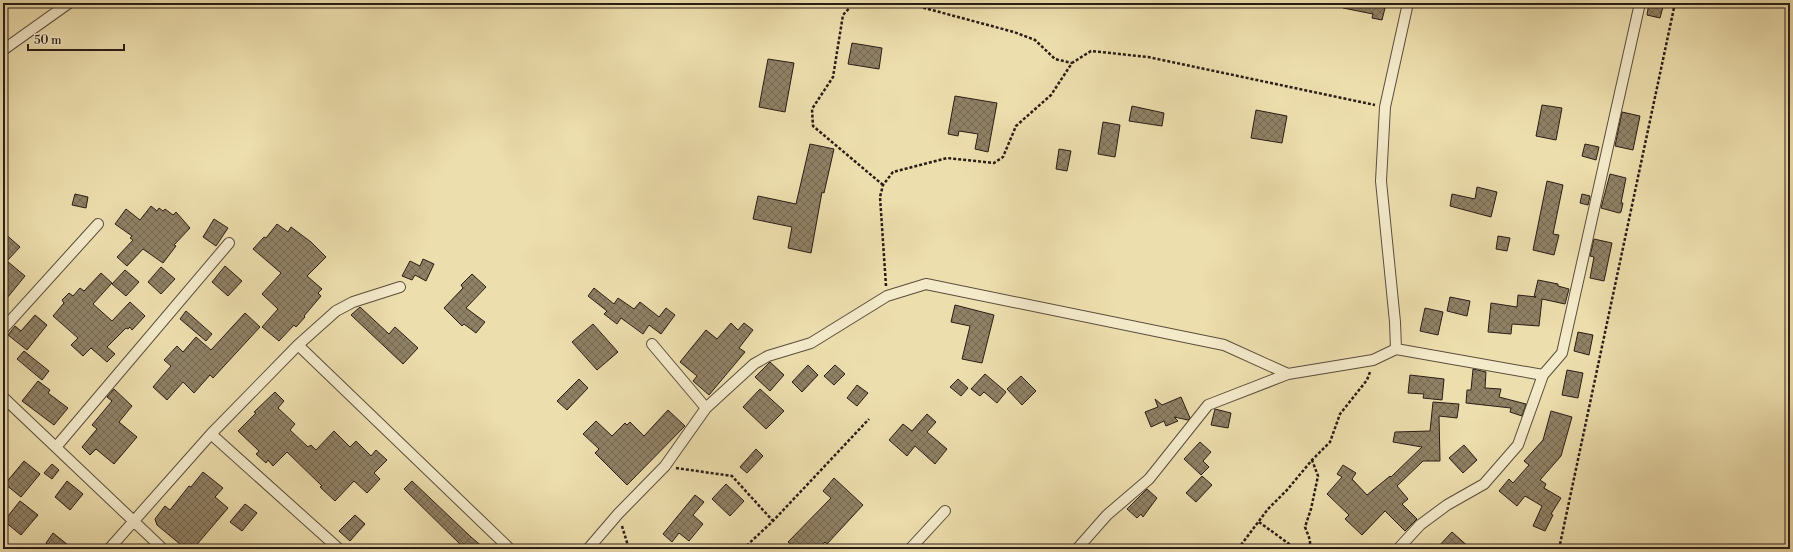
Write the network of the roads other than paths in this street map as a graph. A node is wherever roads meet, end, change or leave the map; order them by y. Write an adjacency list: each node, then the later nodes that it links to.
1 (69, 3): 4 (street)
2 (1408, 3): 11 (street)
3 (1640, 3): 13 (street)
4 (3, 50)
5 (98, 224): 8 (street)
6 (230, 243): 17 (street)
7 (400, 287): 10 (street)
8 (3, 329)
9 (652, 344): 15 (street)
10 (298, 345): 16 (street); 23 (street)
11 (1396, 349): 12 (street); 13 (street)
12 (1288, 374): 15 (street); 26 (street)
13 (1543, 375): 27 (street)
14 (3, 397): 17 (street)
15 (706, 408): 24 (street)
16 (211, 434): 19 (street); 22 (street)
17 (56, 447): 19 (street)
18 (945, 511): 25 (street)
19 (134, 521): 20 (street); 21 (street)
20 (109, 549)
21 (163, 549)
22 (339, 549)
23 (510, 549)
24 (588, 549)
25 (910, 549)
26 (1077, 549)
27 (1398, 549)

